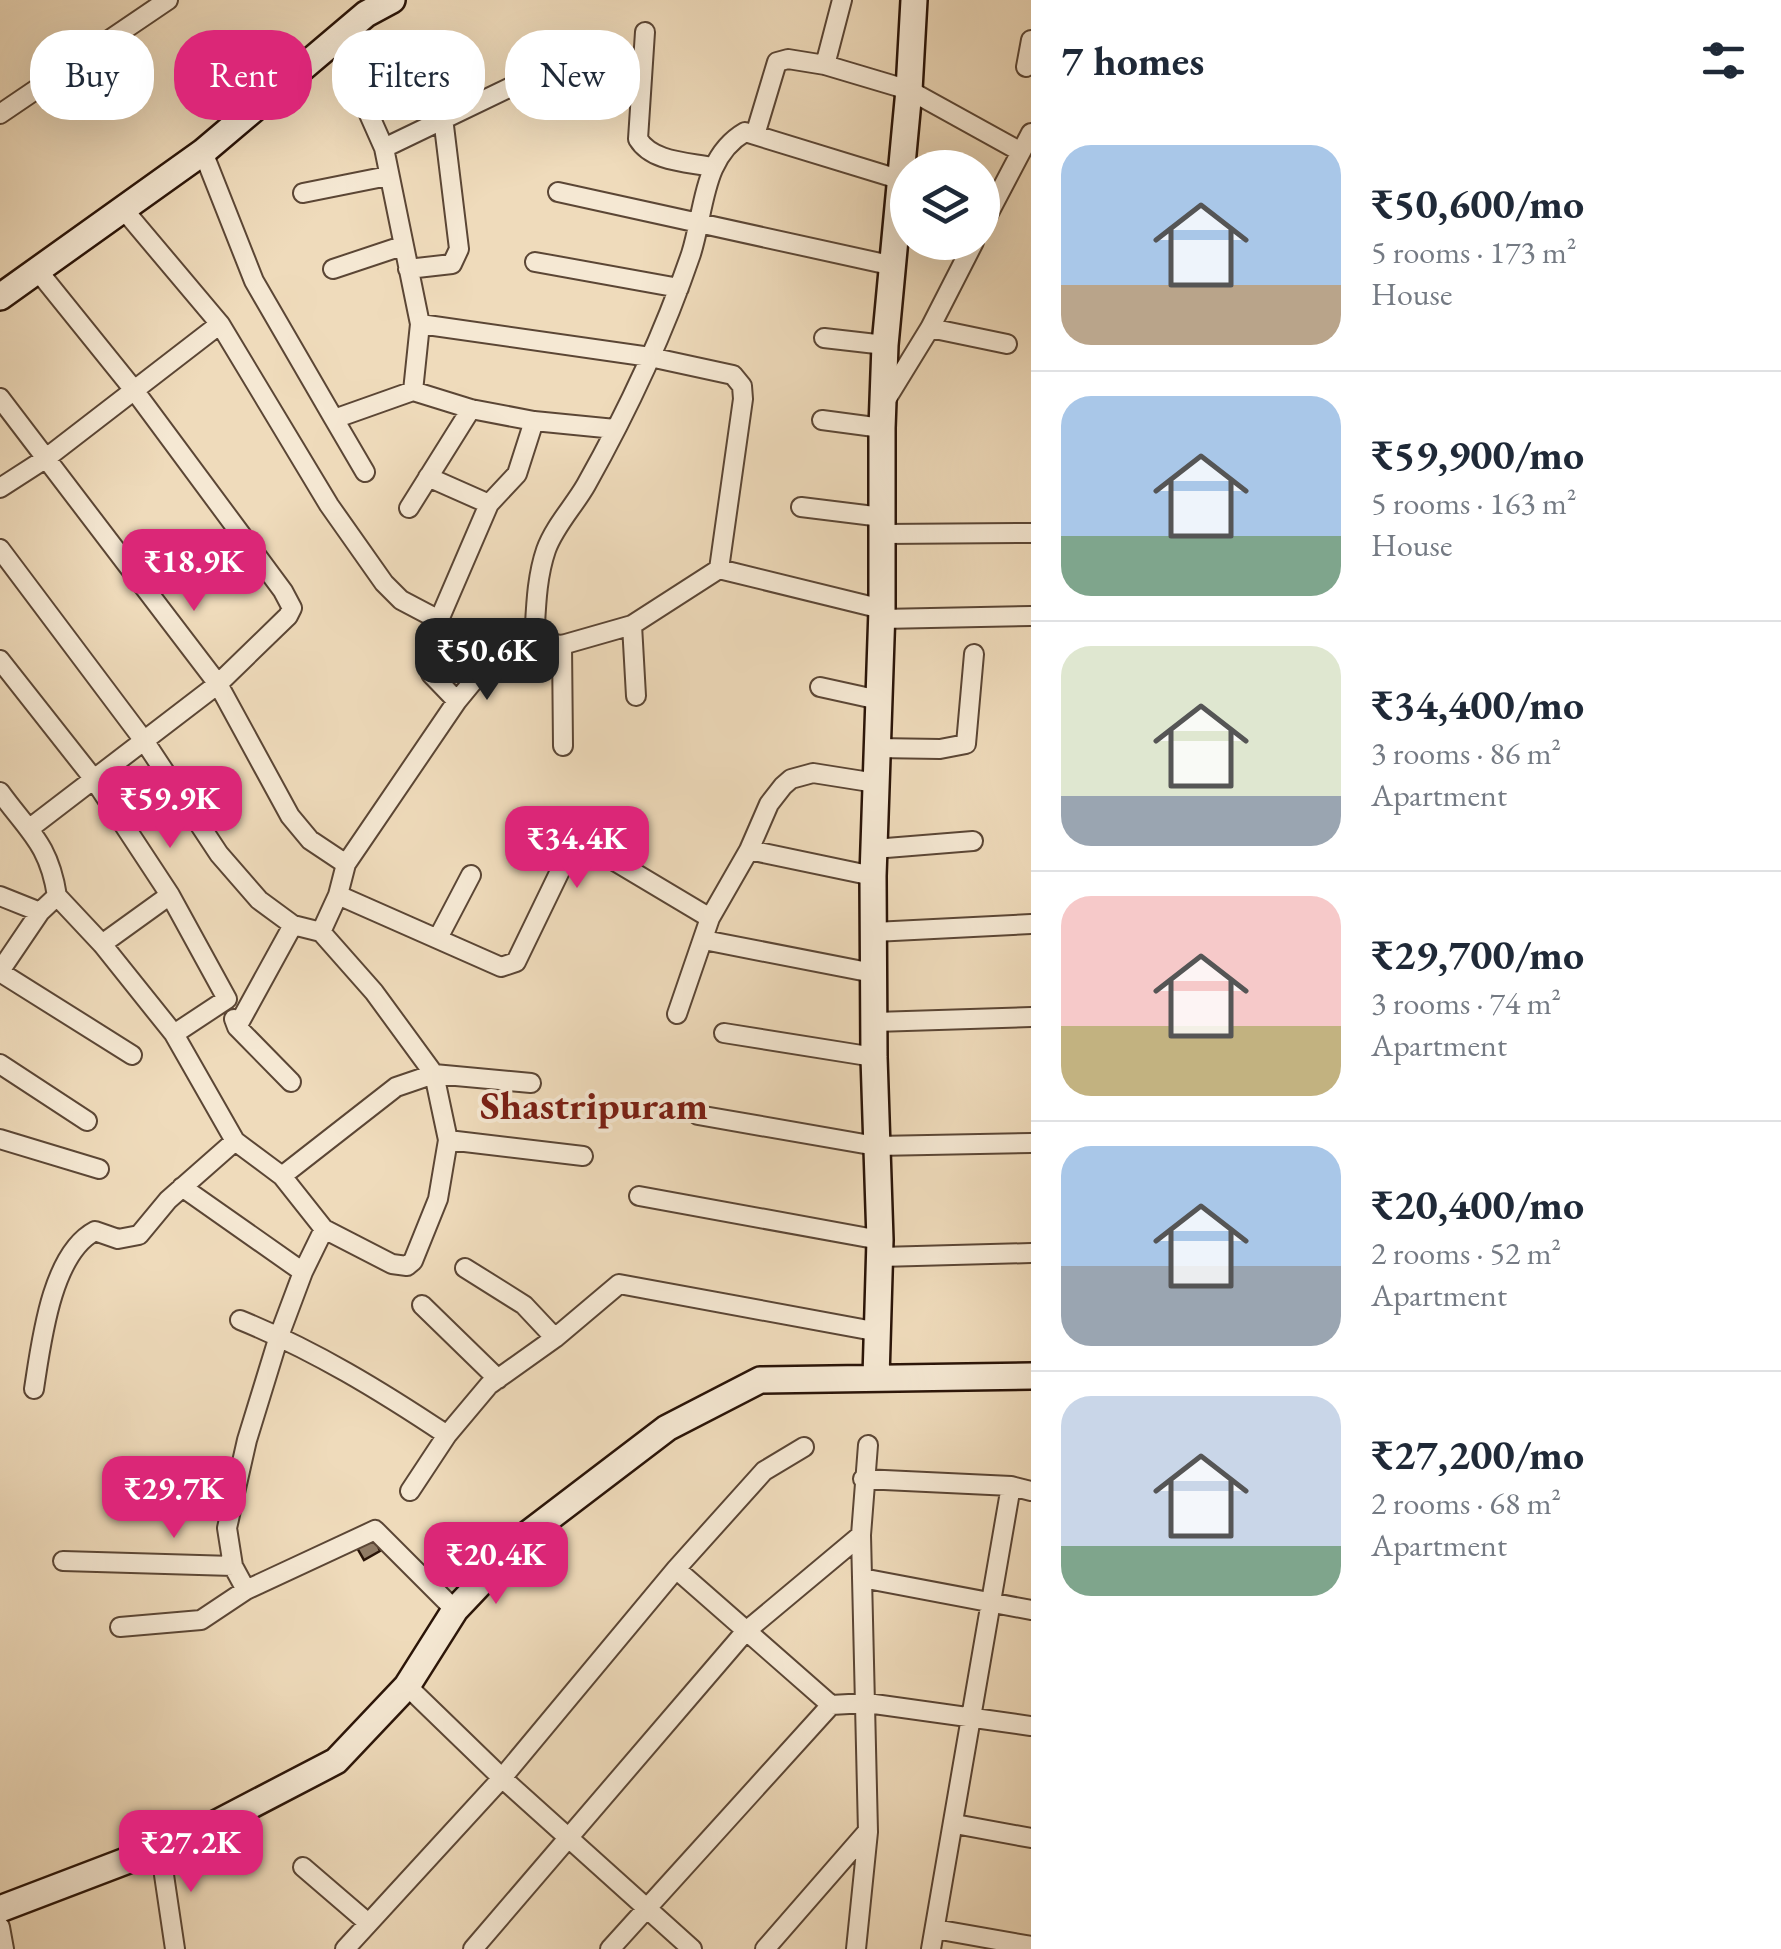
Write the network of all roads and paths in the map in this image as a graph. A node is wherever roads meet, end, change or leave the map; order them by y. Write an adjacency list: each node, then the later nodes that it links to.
1 (168, 0): 15 (street)
2 (392, 0): 5 (street)
3 (842, 0): 10 (street)
4 (914, 0): 13 (street)
5 (360, 7): 6 (street)
6 (343, 30)
7 (646, 32): 12 (street)
8 (1031, 40): 11 (street)
9 (332, 43): 23 (street)
10 (825, 65): 13 (street); 20 (street)
11 (1026, 67)
12 (641, 72): 14 (street); 25 (street)
13 (909, 90): 22 (street); 24 (street)
14 (485, 99)
15 (0, 114)
16 (372, 120): 21 (street)
17 (440, 120): 21 (street)
18 (442, 120): 39 (street)
19 (1031, 133): 24 (street)
20 (755, 134): 25 (street); 27 (street)
21 (384, 148): 26 (street)
22 (906, 150)
23 (204, 152): 31 (street); 55 (street)
24 (1021, 152): 28 (street)
25 (712, 167): 32 (street)
26 (388, 176): 30 (street); 33 (street)
27 (890, 176)
28 (1000, 191)
29 (558, 192): 32 (street)
30 (303, 193)
31 (124, 210): 40 (street); 43 (street)
32 (700, 225): 37 (street); 41 (street)
33 (402, 246): 38 (street); 39 (street)
34 (895, 260): 37 (street)
35 (965, 260): 45 (street)
36 (535, 262): 41 (street)
37 (894, 266): 48 (street)
38 (333, 268)
39 (408, 270): 44 (street)
40 (38, 272): 42 (street); 50 (street)
41 (679, 288): 49 (street)
42 (0, 297)
43 (220, 324): 50 (street); 72 (street)
44 (420, 324): 49 (street); 51 (street)
45 (930, 328): 47 (street); 54 (street)
46 (824, 338): 48 (street)
47 (1007, 344)
48 (885, 345): 54 (street)
49 (650, 357): 58 (street); 69 (street)
50 (134, 390): 59 (street); 78 (street)
51 (412, 391): 53 (street); 55 (street)
52 (0, 398): 59 (street)
53 (471, 409): 57 (street); 61 (street)
54 (883, 416): 56 (street); 66 (street)
55 (334, 419): 60 (street)
56 (822, 420)
57 (534, 421): 58 (street); 63 (street)
58 (615, 428): 74 (street)
59 (45, 459): 62 (street); 78 (street)
60 (365, 472)
61 (428, 477): 63 (street); 65 (street)
62 (0, 488)
63 (489, 504): 72 (street)
64 (802, 507): 66 (street)
65 (410, 508)
66 (883, 526): 67 (street); 70 (street)
67 (1031, 533)
68 (0, 549): 83 (street)
69 (720, 569): 70 (street); 73 (street)
70 (882, 614): 71 (street); 81 (street)
71 (1031, 616)
72 (439, 620): 82 (street)
73 (632, 625): 75 (street); 80 (street)
74 (534, 642): 75 (street); 82 (street)
75 (562, 645): 84 (street)
76 (974, 654): 85 (street)
77 (0, 660): 86 (street)
78 (218, 684): 83 (street); 96 (street)
79 (820, 688): 81 (street)
80 (636, 696)
81 (879, 700): 85 (street)
82 (457, 701): 96 (street)
83 (145, 742): 86 (street); 106 (street)
84 (563, 746)
85 (878, 748): 87 (street)
86 (93, 778): 91 (street); 99 (street)
87 (876, 783): 94 (street); 95 (street)
88 (0, 792): 91 (street)
89 (0, 812): 91 (street)
90 (541, 822): 92 (street)
91 (25, 824): 102 (street)
92 (576, 838): 104 (street); 109 (street)
93 (973, 840): 94 (street)
94 (874, 849): 98 (street)
95 (749, 850): 98 (street); 104 (street)
96 (346, 864): 100 (street)
97 (471, 875): 109 (street)
98 (873, 876): 108 (street)
99 (170, 895): 111 (street); 114 (street)
100 (338, 895): 107 (street); 109 (street)
101 (0, 896): 103 (street)
102 (57, 896): 103 (street); 111 (street)
103 (40, 912): 112 (street)
104 (710, 918): 110 (street)
105 (1031, 924): 108 (street)
106 (294, 925): 107 (street); 118 (street)
107 (321, 932): 124 (street)
108 (874, 932): 113 (street)
109 (438, 938)
110 (704, 940): 113 (street); 115 (street)
111 (102, 944): 120 (street)
112 (0, 972): 121 (street)
113 (874, 974): 117 (street)
114 (227, 999): 118 (street); 120 (street)
115 (677, 1014)
116 (1031, 1018): 117 (street)
117 (875, 1022): 122 (street)
118 (238, 1027): 125 (street)
119 (724, 1033): 122 (street)
120 (174, 1034): 131 (street)
121 (132, 1055)
122 (874, 1056): 133 (street)
123 (0, 1064): 128 (street)
124 (434, 1074): 126 (street); 130 (street); 136 (street)
125 (291, 1082)
126 (531, 1084)
127 (698, 1115): 133 (street)
128 (86, 1122)
129 (0, 1139): 135 (street)
130 (448, 1140): 134 (street); 139 (street)
131 (235, 1141): 136 (street); 137 (street)
132 (1031, 1143): 133 (street)
133 (876, 1146): 140 (street)
134 (583, 1156)
135 (99, 1170)
136 (282, 1176): 139 (street)
137 (182, 1187): 143 (street); 152 (street)
138 (638, 1196): 140 (street)
139 (324, 1229): 143 (street)
140 (880, 1249): 141 (street); 146 (street)
141 (1031, 1253)
142 (465, 1268): 148 (street)
143 (303, 1272): 147 (street)
144 (422, 1305): 150 (street)
145 (240, 1320): 147 (street)
146 (879, 1332): 148 (street); 151 (street)
147 (279, 1336): 153 (street); 162 (street)
148 (555, 1338): 150 (street)
149 (1031, 1376): 151 (street)
150 (498, 1378): 153 (street)
151 (876, 1378): 167 (street)
152 (34, 1388)
153 (447, 1435): 158 (street)
154 (868, 1445): 156 (street)
155 (804, 1447): 163 (street)
156 (863, 1478): 157 (street); 160 (street)
157 (1012, 1486): 159 (street); 166 (street)
158 (410, 1491)
159 (1031, 1491)
160 (860, 1535): 164 (street); 170 (street)
161 (63, 1561): 162 (street)
162 (232, 1566): 165 (street)
163 (676, 1569): 170 (street); 176 (street)
164 (862, 1578): 166 (street); 172 (street)
165 (246, 1590): 167 (street); 169 (street)
166 (990, 1603): 168 (street); 174 (street)
167 (455, 1610): 171 (street)
168 (1031, 1610)
169 (120, 1627)
170 (745, 1632): 173 (street); 180 (street)
171 (407, 1686): 176 (street); 181 (street)
172 (867, 1702): 173 (street); 174 (street); 178 (street)
173 (831, 1705): 183 (street)
174 (973, 1716): 175 (street); 177 (street)
175 (1031, 1726)
176 (502, 1778): 180 (street); 185 (street)
177 (955, 1824): 179 (street); 187 (street)
178 (868, 1832): 195 (street); 196 (street)
179 (1031, 1838)
180 (568, 1839): 183 (street); 192 (street)
181 (160, 1848): 184 (street); 190 (street)
182 (303, 1867): 185 (street)
183 (647, 1906): 193 (street); 194 (street)
184 (0, 1909)
185 (367, 1922): 191 (street)
186 (0, 1928): 189 (street)
187 (934, 1929): 188 (street); 197 (street)
188 (1031, 1946)
189 (4, 1949)
190 (176, 1949)
191 (345, 1949)
192 (473, 1949)
193 (610, 1949)
194 (692, 1949)
195 (765, 1949)
196 (856, 1949)
197 (931, 1949)

